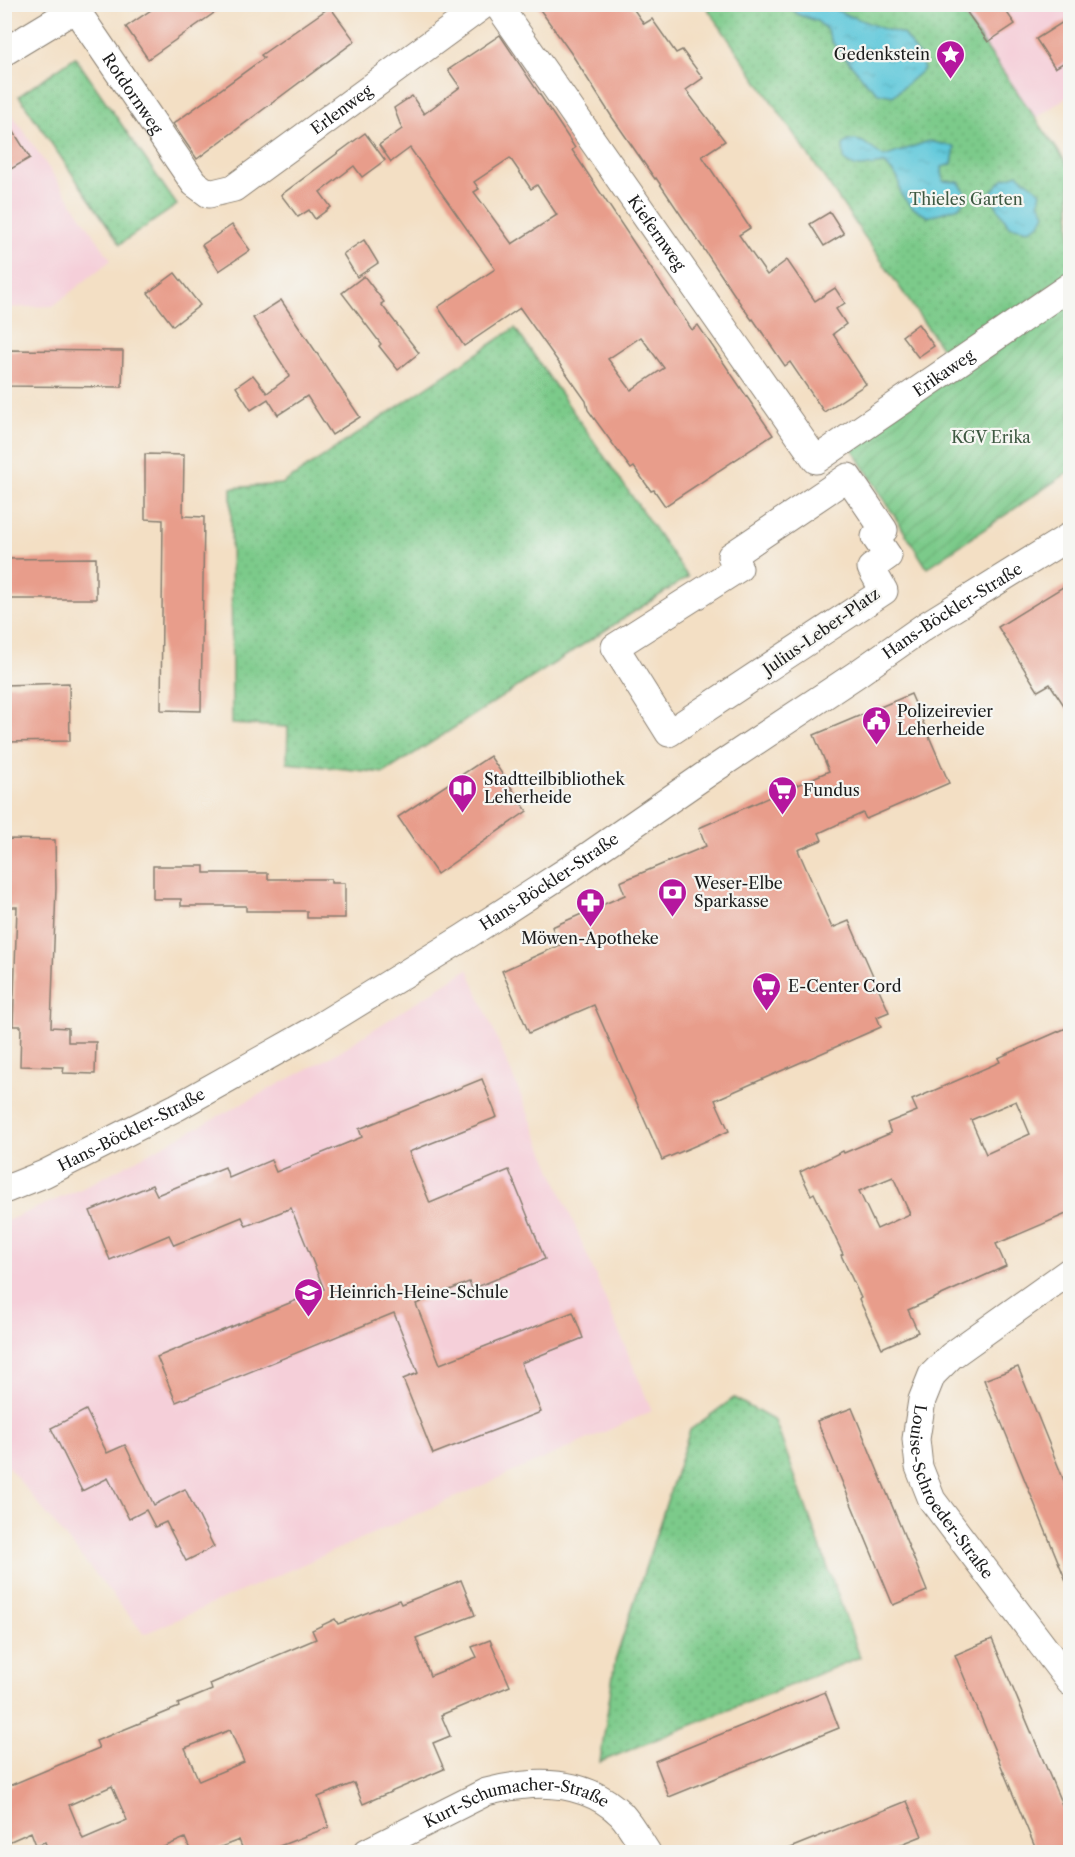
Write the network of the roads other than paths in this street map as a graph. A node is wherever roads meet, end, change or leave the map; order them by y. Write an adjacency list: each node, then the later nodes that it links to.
1 (485, 4): 5 (street, Erlenweg)
2 (498, 4): 7 (street, Kiefernweg)
3 (74, 7): 4 (street); 5 (street, Rotdornweg)
4 (4, 52)
5 (194, 183)
6 (1071, 286): 7 (street, Erikaweg)
7 (816, 460)
8 (1071, 536): 10 (street, Hans-Böckler-Straße)
9 (630, 670): 9 (street, Julius-Leber-Platz)
10 (4, 1190)
11 (1071, 1271): 12 (street, Louise-Schroeder-Straße)
12 (1071, 1682)
13 (367, 1852): 14 (street, Kurt-Schumacher-Straße)
14 (647, 1852)

